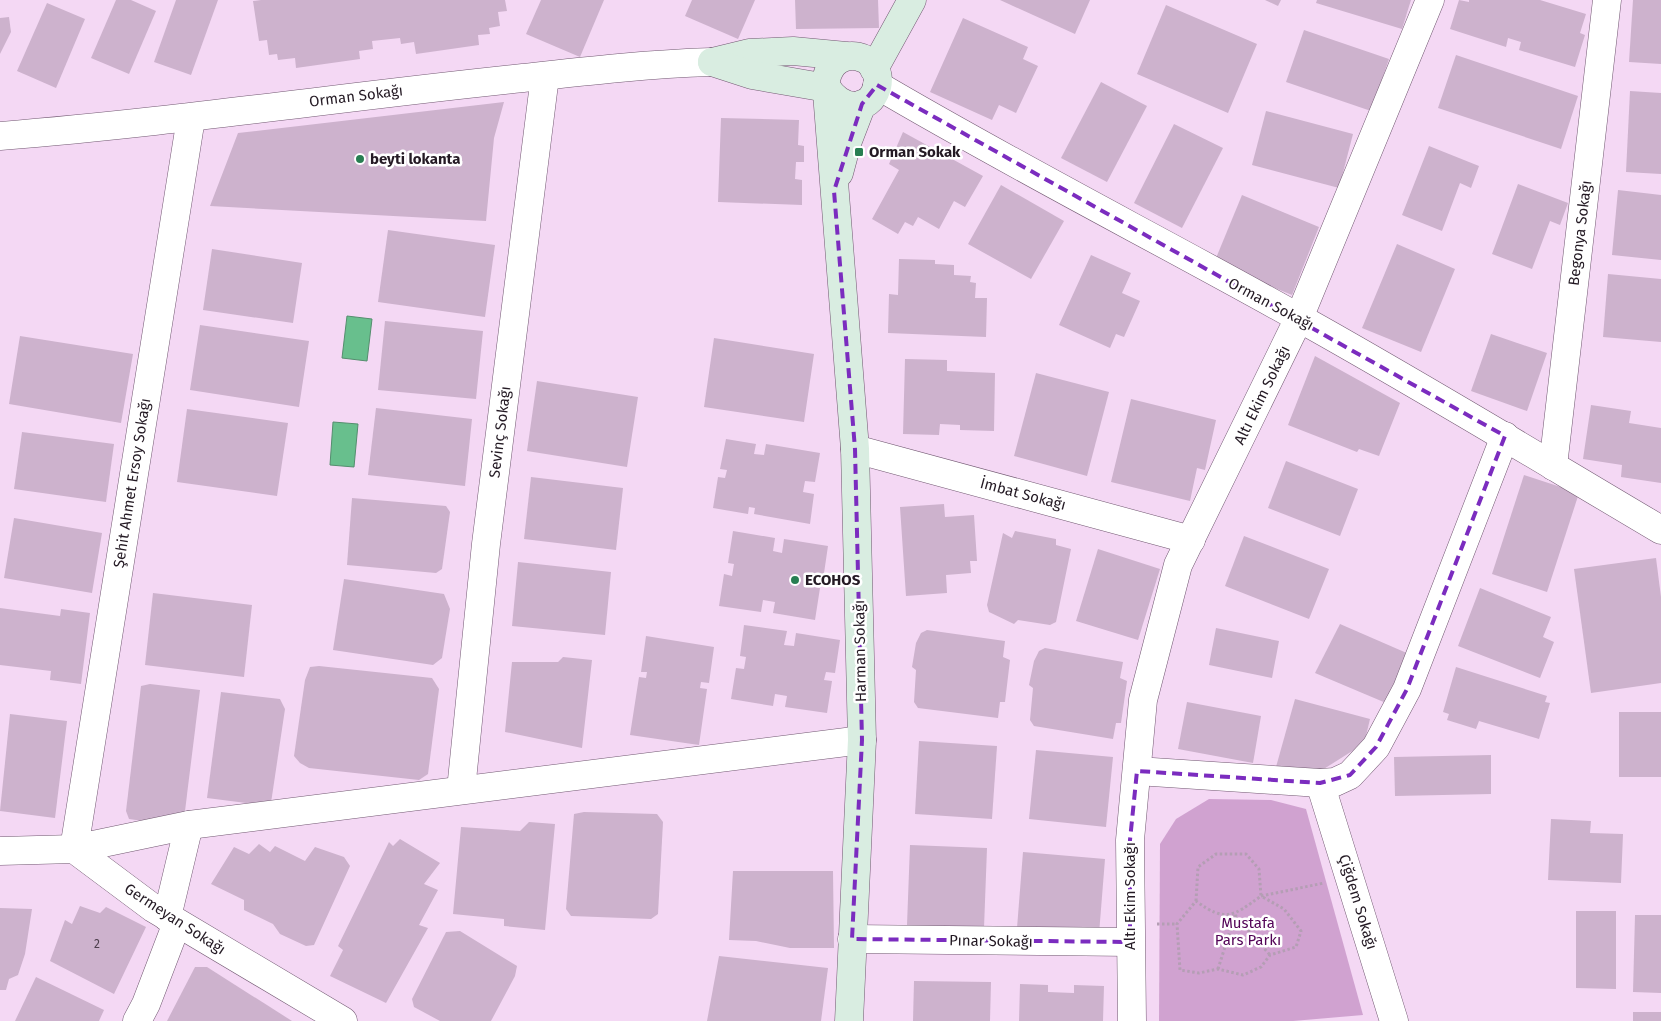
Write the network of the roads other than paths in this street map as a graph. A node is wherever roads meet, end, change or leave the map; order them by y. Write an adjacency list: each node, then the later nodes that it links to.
1 (912, 0): 7 (main road)
2 (1430, 0): 12 (street, Altı Ekim Sokağı)
3 (1607, 0): 15 (street, Begonya Sokağı)
4 (846, 56): 5 (main road); 7 (main road); 8 (main road)
5 (712, 62): 6 (street, Orman Sokağı); 8 (main road)
6 (545, 76): 9 (street, Orman Sokağı); 21 (street, Sevinç Sokağı)
7 (871, 86): 8 (main road); 11 (main road); 12 (street, Orman Sokağı)
8 (828, 88): 11 (main road, Harman Sokağı)
9 (191, 118): 10 (street, Orman Sokağı); 23 (street, Şehit Ahmet Ersoy Sokağı)
10 (0, 136)
11 (834, 191): 14 (main road, Harman Sokağı)
12 (1299, 318): 13 (street, Orman Sokağı); 17 (street, Altı Ekim Sokağı)
13 (1505, 436): 15 (street, Orman Sokağı); 20 (street)
14 (855, 449): 17 (street, İmbat Sokağı); 18 (main road, Harman Sokağı)
15 (1553, 466): 16 (street, Orman Sokağı)
16 (1661, 530)
17 (1191, 540): 19 (street, Altı Ekim Sokağı)
18 (862, 740): 21 (street); 26 (main road, Harman Sokağı)
19 (1137, 770): 20 (street); 27 (street, Altı Ekim Sokağı)
20 (1320, 783): 32 (street, Çiğdem Sokağı)
21 (460, 790): 22 (street)
22 (189, 825): 23 (street); 25 (street)
23 (74, 849): 24 (street); 25 (street, Germeyan Sokağı)
24 (0, 851)
25 (172, 920): 28 (street); 29 (street, Germeyan Sokağı)
26 (852, 939): 27 (street, Pınar Sokağı); 30 (main road, Harman Sokağı)
27 (1130, 942): 31 (street, Altı Ekim Sokağı)
28 (137, 1021)
29 (343, 1021)
30 (848, 1021)
31 (1132, 1021)
32 (1394, 1021)

